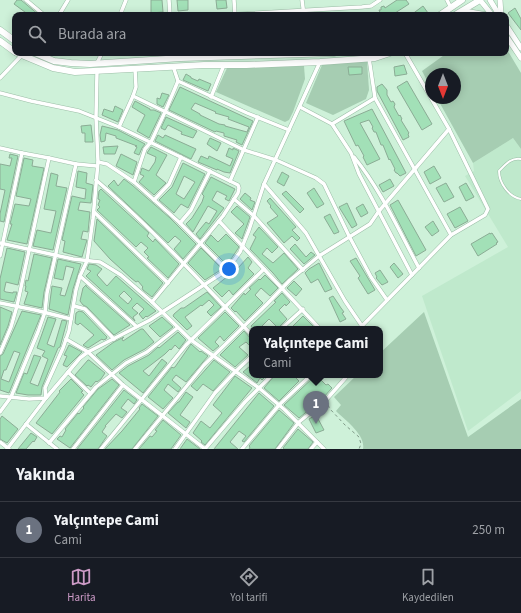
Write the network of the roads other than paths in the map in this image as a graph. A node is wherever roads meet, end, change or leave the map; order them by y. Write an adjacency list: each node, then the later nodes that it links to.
1 (26, 0): 15 (street)
2 (68, 0): 16 (street)
3 (126, 0): 17 (street)
4 (169, 0): 18 (street)
5 (234, 0): 19 (street)
6 (302, 0): 14 (street)
7 (380, 0): 14 (street)
8 (447, 0): 13 (street)
9 (462, 0): 13 (main road)
10 (480, 0): 22 (main road); 23 (main road)
11 (490, 0): 24 (main road)
12 (500, 0): 25 (main road)
13 (454, 5): 21 (main road)
14 (303, 10): 20 (street)
15 (40, 12)
16 (61, 12)
17 (121, 12)
18 (170, 12)
19 (235, 12)
20 (276, 12)
21 (444, 12)
22 (459, 12)
23 (490, 12)
24 (498, 12)
25 (500, 12)
26 (0, 30): 28 (main road)
27 (509, 30): 31 (main road)
28 (12, 40)
29 (509, 40): 41 (main road)
30 (0, 41): 32 (main road)
31 (521, 48)
32 (12, 49)
33 (16, 56): 48 (street)
34 (24, 56): 47 (main road)
35 (42, 56): 43 (main road)
36 (100, 56): 43 (street)
37 (171, 56): 43 (main road)
38 (381, 56): 40 (main road)
39 (407, 56): 60 (street)
40 (369, 58): 42 (main road); 53 (street)
41 (521, 58)
42 (320, 62): 44 (main road); 54 (street)
43 (97, 63)
44 (224, 65): 45 (main road); 52 (street)
45 (173, 66): 46 (main road); 49 (street)
46 (136, 69): 47 (main road); 51 (street)
47 (97, 72): 56 (street)
48 (0, 78)
49 (178, 81): 52 (street); 55 (street)
50 (0, 93): 56 (street)
51 (133, 96): 55 (street); 59 (street)
52 (211, 97): 57 (street)
53 (376, 98): 58 (street); 73 (street)
54 (300, 107): 58 (street); 61 (street)
55 (165, 112): 62 (street); 64 (street)
56 (96, 117): 59 (street); 72 (street)
57 (258, 117): 61 (street); 64 (street)
58 (332, 124): 66 (street)
59 (119, 127): 62 (street)
60 (449, 129): 73 (street); 88 (street)
61 (289, 130): 70 (street)
62 (151, 142): 67 (street); 77 (street)
63 (0, 148): 65 (street)
64 (244, 150): 70 (street); 76 (street)
65 (22, 153): 68 (street); 90 (street)
66 (351, 153): 82 (street); 83 (street)
67 (181, 157): 74 (street); 81 (street)
68 (49, 158): 71 (street); 93 (street)
69 (521, 159): 80 (lane)
70 (276, 160): 78 (street); 89 (street)
71 (76, 164): 72 (street); 94 (street)
72 (98, 164): 75 (street); 77 (street)
73 (414, 170): 82 (street); 88 (street)
74 (210, 171): 76 (street); 87 (street)
75 (96, 180): 84 (street); 98 (street)
76 (230, 181): 79 (street)
77 (134, 182): 81 (street)
78 (264, 184): 85 (street); 96 (street)
79 (234, 199): 85 (street); 86 (street)
80 (521, 199)
81 (154, 200): 87 (street)
82 (385, 204): 83 (street); 99 (street)
83 (379, 211): 89 (street); 103 (street)
84 (94, 212): 97 (street); 105 (street)
85 (254, 216): 92 (street); 102 (street)
86 (219, 221): 91 (street); 92 (street)
87 (180, 223): 91 (street)
88 (451, 235): 99 (street)
89 (349, 236): 96 (street); 108 (street)
90 (1, 243): 93 (street); 95 (street)
91 (200, 244): 98 (street); 101 (street)
92 (242, 245): 100 (street); 101 (street)
93 (30, 249): 94 (street); 111 (street)
94 (57, 255): 97 (street); 116 (street)
95 (0, 256)
96 (319, 256): 102 (street); 122 (street)
97 (87, 261): 104 (street); 109 (street)
98 (184, 263): 105 (street); 106 (street)
99 (419, 268): 103 (street)
100 (264, 269): 107 (street); 113 (street)
101 (227, 270): 106 (street)
102 (303, 270): 107 (street)
103 (412, 275): 108 (street)
104 (80, 276): 112 (street); 118 (street)
105 (168, 283): 109 (street)
106 (205, 284): 113 (street); 115 (street)
107 (283, 288): 114 (street); 119 (street)
108 (387, 300): 123 (street)
109 (152, 302): 115 (street)
110 (0, 303): 111 (street)
111 (17, 306): 116 (street); 130 (street)
112 (74, 306): 117 (street); 127 (street)
113 (226, 307): 119 (street); 128 (street)
114 (302, 309): 120 (street); 121 (street)
115 (162, 311): 118 (street); 124 (street)
116 (45, 312): 117 (street); 143 (street)
117 (71, 319): 126 (street)
118 (136, 326): 127 (street)
119 (244, 326): 125 (street); 131 (street)
120 (284, 326)
121 (317, 326)
122 (360, 326)
123 (363, 326)
124 (177, 328): 128 (street); 135 (street)
125 (249, 332)
126 (66, 339): 129 (street); 144 (street)
127 (114, 339): 129 (street)
128 (191, 340): 131 (street); 145 (street)
129 (88, 352): 133 (street); 135 (street)
130 (0, 353)
131 (213, 356): 134 (street); 148 (street)
132 (249, 359): 134 (street)
133 (68, 372): 141 (street); 144 (street)
134 (235, 372): 140 (street); 151 (street)
135 (112, 374): 139 (street); 141 (street)
136 (269, 378): 140 (street)
137 (308, 378): 146 (street)
138 (345, 378): 149 (street)
139 (123, 385): 145 (street); 157 (street)
140 (259, 388): 146 (street); 161 (street)
141 (90, 393): 154 (street)
142 (0, 396): 143 (street)
143 (12, 397): 144 (street); 147 (street)
144 (46, 398): 150 (street)
145 (142, 399): 148 (street); 158 (street)
146 (279, 405): 149 (street); 162 (street)
147 (0, 412)
148 (162, 416): 151 (street); 159 (street)
149 (299, 422): 153 (street); 163 (street)
150 (26, 424): 154 (street); 155 (street)
151 (186, 434): 160 (street); 161 (street)
152 (0, 442): 155 (street)
153 (317, 442): 164 (street); 165 (street)
154 (49, 443): 156 (street)
155 (8, 449)
156 (57, 449)
157 (73, 449)
158 (101, 449)
159 (135, 449)
160 (174, 449)
161 (205, 449)
162 (242, 449)
163 (278, 449)
164 (312, 449)
165 (324, 449)

